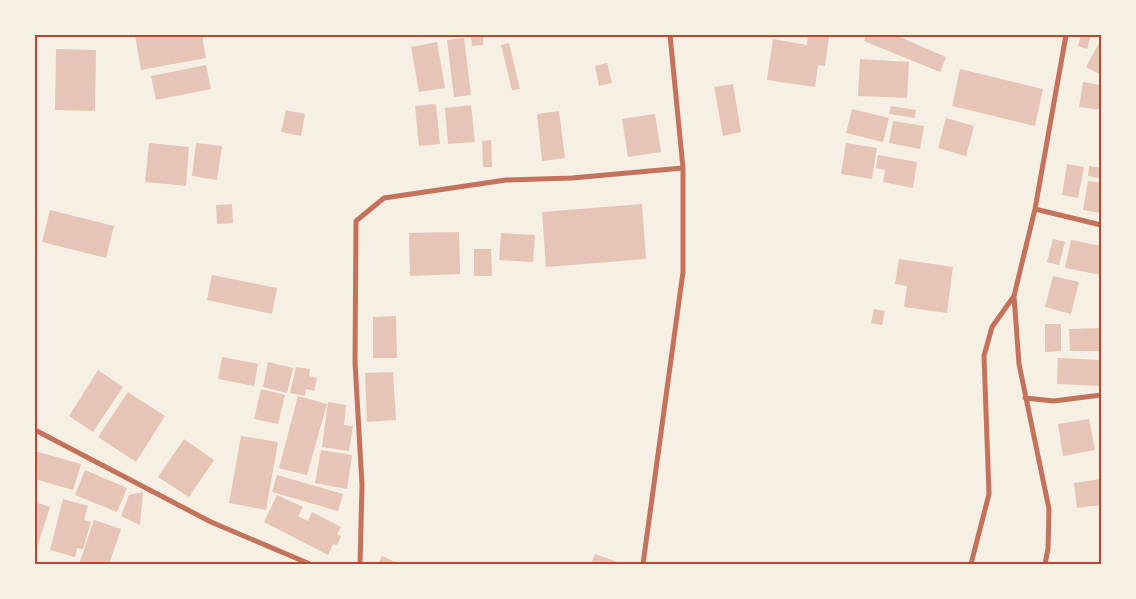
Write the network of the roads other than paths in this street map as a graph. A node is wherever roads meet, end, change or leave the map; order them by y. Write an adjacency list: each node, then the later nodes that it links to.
1 (670, 35): 3 (street)
2 (1066, 35): 4 (street)
3 (683, 168): 11 (street); 12 (street)
4 (1035, 209): 5 (street); 6 (street)
5 (1101, 225)
6 (1014, 296): 8 (street); 13 (street)
7 (1101, 394): 8 (street)
8 (1025, 398): 14 (street)
9 (35, 430): 10 (street)
10 (310, 564)
11 (360, 564)
12 (643, 564)
13 (971, 564)
14 (1044, 564)

